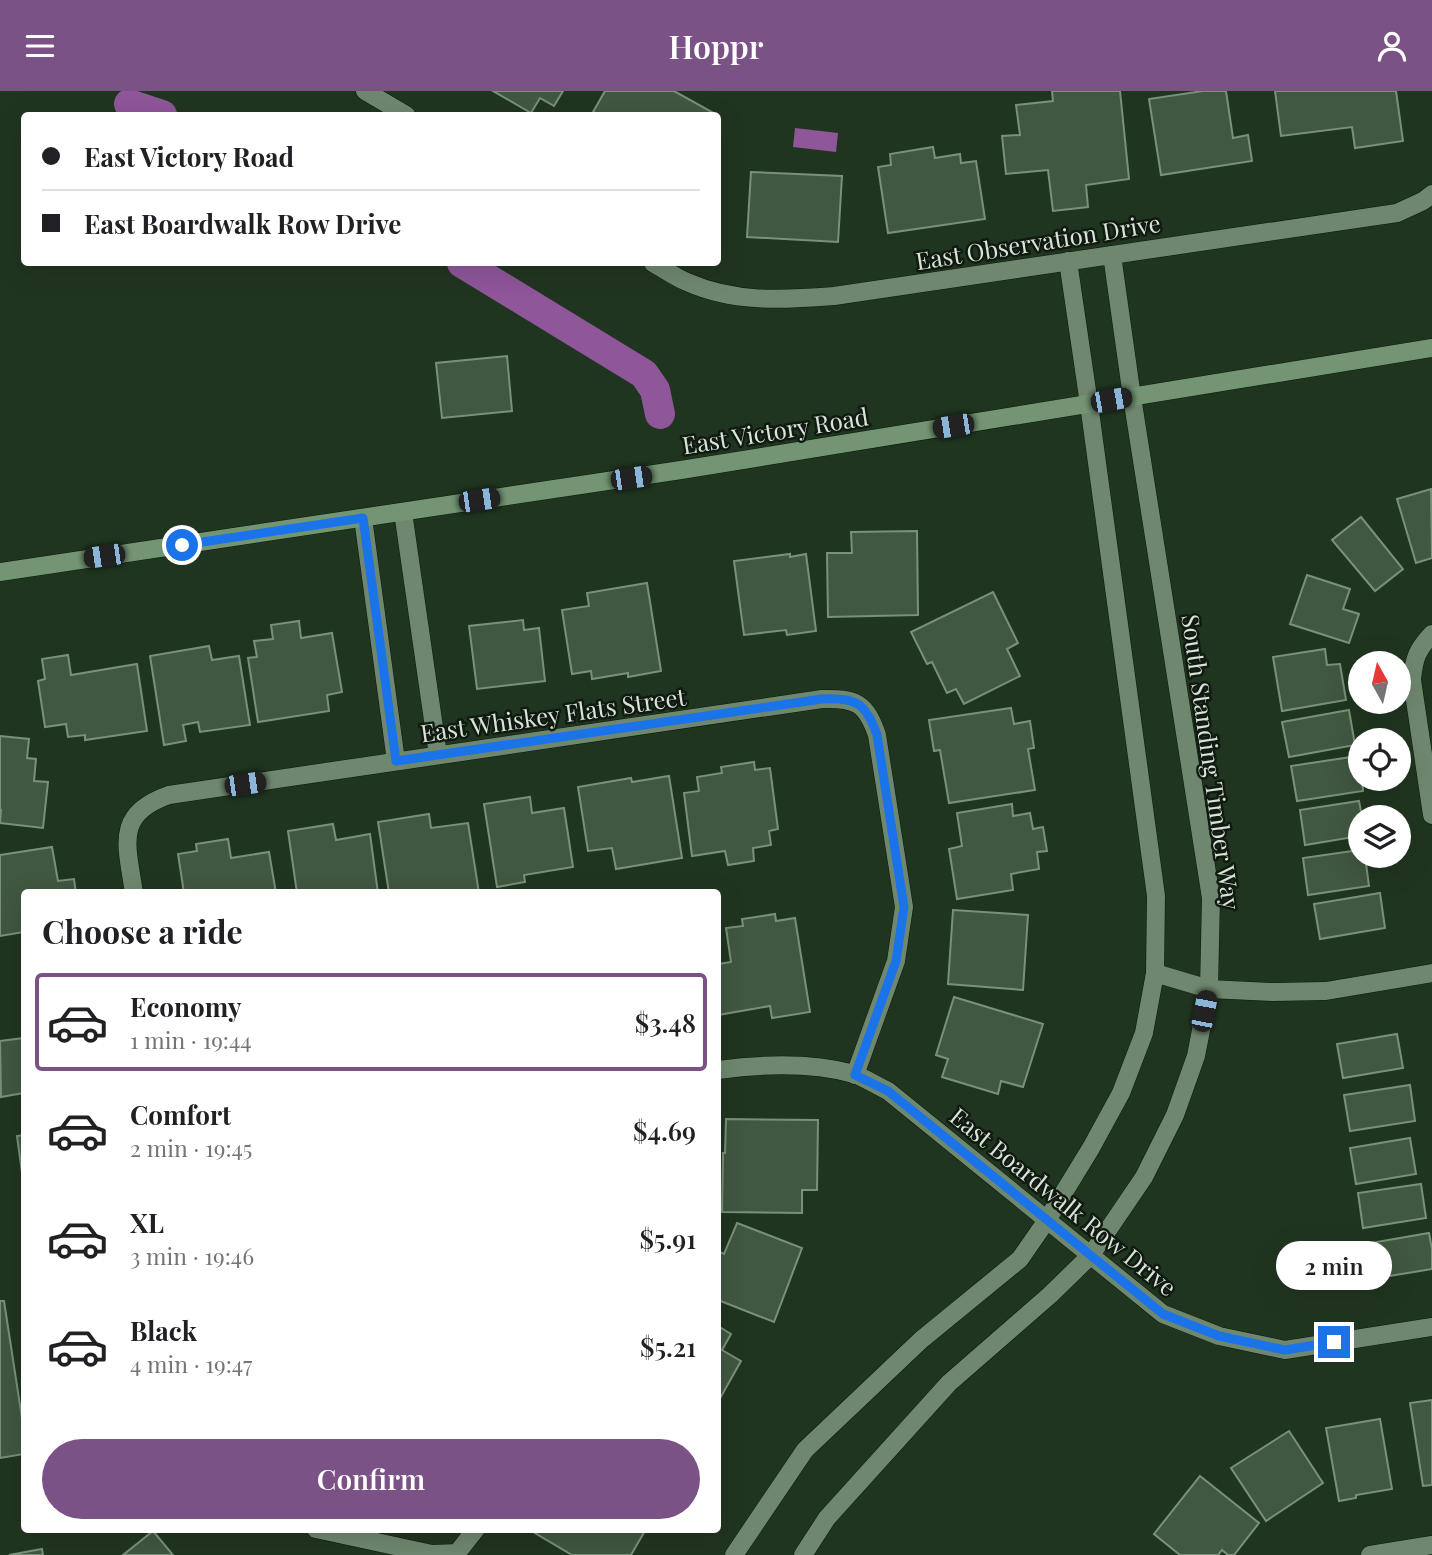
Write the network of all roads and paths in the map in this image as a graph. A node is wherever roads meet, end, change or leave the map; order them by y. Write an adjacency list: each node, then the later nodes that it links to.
1 (365, 91): 2 (street)
2 (401, 112)
3 (1432, 194): 4 (street, East Observation Drive)
4 (1112, 255): 5 (street, East Observation Drive); 8 (street, South Standing Timber Way)
5 (1068, 261): 6 (street, East Observation Drive); 9 (street)
6 (658, 266)
7 (1432, 348): 8 (main road, East Victory Road)
8 (1132, 397): 9 (main road, East Victory Road); 20 (street, South Standing Timber Way)
9 (1089, 404): 10 (main road, East Victory Road); 18 (street)
10 (403, 512): 11 (main road, East Victory Road); 14 (street)
11 (363, 518): 12 (main road, East Victory Road); 15 (street)
12 (0, 572)
13 (1428, 638): 16 (street)
14 (438, 755): 15 (street, East Whiskey Flats Street); 22 (street, East Whiskey Flats Street)
15 (396, 761): 17 (street, East Whiskey Flats Street)
16 (1432, 815)
17 (133, 889)
18 (1155, 973): 20 (street); 23 (street)
19 (1432, 973): 20 (street)
20 (1209, 989): 24 (street, South Standing Timber Way)
21 (721, 1070): 22 (street, East Boardwalk Row Drive)
22 (855, 1075): 23 (street, East Boardwalk Row Drive)
23 (1047, 1220): 24 (street, East Boardwalk Row Drive); 29 (street)
24 (1091, 1255): 25 (street, East Boardwalk Row Drive); 30 (street, South Standing Timber Way)
25 (1432, 1327)
26 (335, 1533): 27 (street)
27 (473, 1533)
28 (1432, 1545): 31 (street)
29 (734, 1555)
30 (803, 1555)
31 (1370, 1555)

